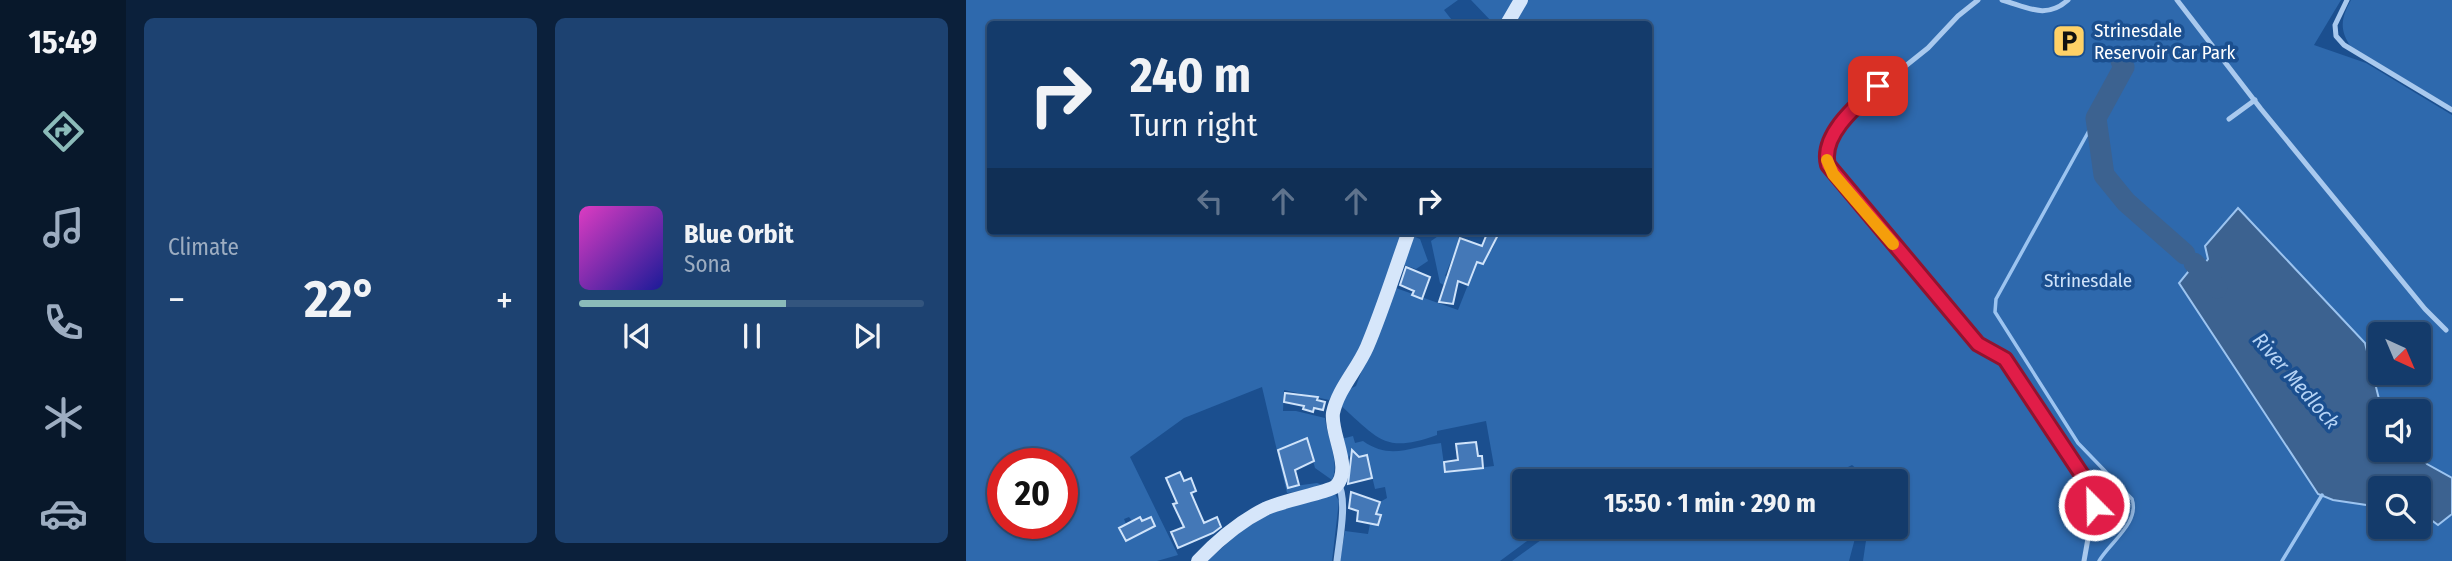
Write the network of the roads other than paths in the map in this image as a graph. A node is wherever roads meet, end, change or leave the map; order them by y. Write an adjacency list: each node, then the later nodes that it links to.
1 (1521, 0): 7 (street)
2 (1978, 0): 16 (lane)
3 (2002, 0): 4 (lane)
4 (2068, 0)
5 (2177, 0): 8 (lane)
6 (2347, 0): 9 (lane)
7 (1509, 21)
8 (2255, 100): 10 (lane); 12 (lane)
9 (2452, 110)
10 (2229, 118)
11 (1408, 235): 13 (street)
12 (2446, 330)
13 (1338, 484): 14 (street); 15 (street)
14 (1198, 561)
15 (1337, 561)
16 (2084, 561)

